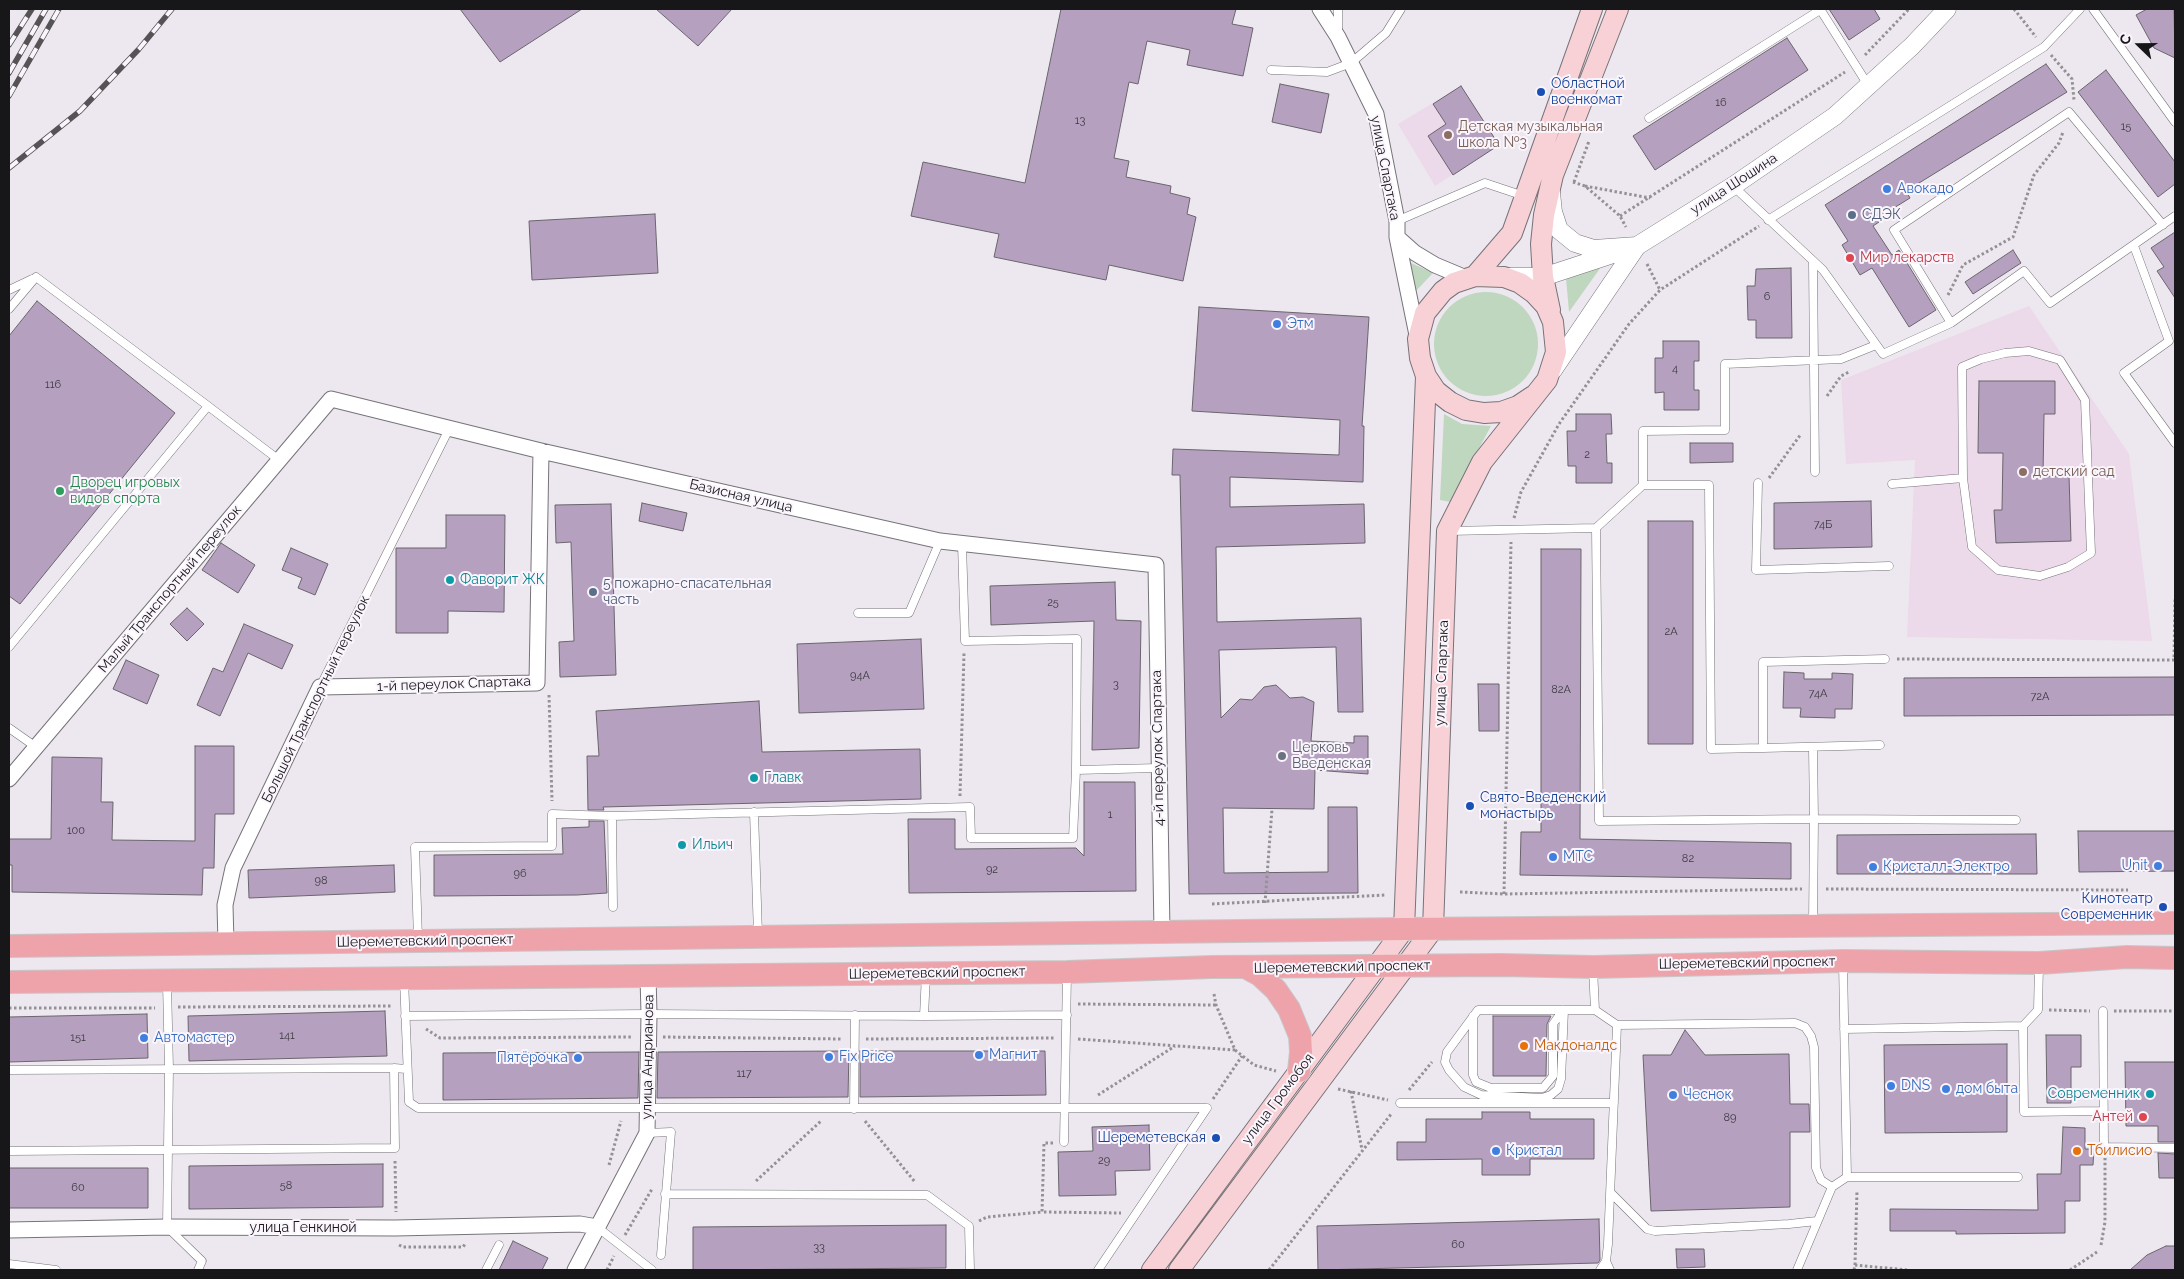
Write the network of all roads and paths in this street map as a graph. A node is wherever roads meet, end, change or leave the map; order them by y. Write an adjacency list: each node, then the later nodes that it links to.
1 (1320, 9): 12 (street, улица Спартака)
2 (1338, 9): 12 (lane)
3 (1401, 9): 14 (lane)
4 (1592, 9): 24 (main road)
5 (1618, 9): 21 (main road)
6 (1820, 9): 15 (lane); 19 (lane)
7 (1909, 9): 15 (path)
8 (1947, 9): 17 (street, улица Шошина)
9 (2014, 9): 13 (path)
10 (2080, 9): 13 (lane)
11 (2093, 9): 20 (lane)
12 (1338, 37): 14 (street, улица Спартака)
13 (2044, 47): 18 (path); 28 (lane)
14 (1351, 63): 16 (lane); 31 (street, улица Спартака)
15 (1856, 64): 17 (lane); 25 (path)
16 (1271, 70)
17 (1868, 86): 23 (street, улица Шошина)
18 (2069, 112): 29 (lane); 42 (path); 42 (lane)
19 (1649, 118)
20 (2175, 122)
21 (1560, 178): 22 (path); 32 (street); 39 (main road)
22 (1585, 186): 25 (path); 26 (path)
23 (1733, 186): 28 (lane); 32 (street, улица Шошина)
24 (1525, 196): 31 (lane); 37 (main road)
25 (1650, 198): 26 (path)
26 (1620, 216): 30 (path)
27 (2175, 216): 29 (lane)
28 (1768, 220): 34 (lane)
29 (2163, 225): 33 (lane)
30 (1626, 227)
31 (1397, 229): 37 (street); 46 (street, улица Спартака)
32 (1637, 246): 39 (street); 50 (street, улица Шошина)
33 (2134, 246): 45 (lane); 55 (lane)
34 (1813, 262): 47 (lane); 48 (lane)
35 (1647, 264): 41 (path)
36 (36, 277): 40 (lane); 43 (lane); 53 (lane)
37 (1471, 277): 38 (main road); 46 (main road)
38 (1504, 277): 39 (street); 44 (main road)
39 (1543, 277): 44 (main road)
40 (9, 290)
41 (1660, 290)
42 (1942, 307): 45 (lane)
43 (9, 309)
44 (1553, 322): 50 (main road)
45 (1952, 323): 47 (lane)
46 (1418, 339): 49 (main road)
47 (1876, 345): 48 (lane)
48 (1814, 360): 58 (lane); 62 (lane)
49 (1426, 376): 51 (main road); 101 (main road, улица Спартака)
50 (1546, 380): 51 (main road)
51 (1533, 396): 64 (main road, улица Спартака)
52 (331, 399): 54 (street, Базисная улица); 57 (street, Малый Транспортный переулок)
53 (208, 406): 57 (lane); 72 (lane)
54 (449, 429): 56 (street, Базисная улица); 75 (lane, Большой Транспортный переулок)
55 (2175, 443)
56 (541, 451): 65 (street, Базисная улица); 74 (street, 1-й переулок Спартака)
57 (278, 460): 78 (street, Малый Транспортный переулок)
58 (1815, 472)
59 (1963, 478): 59 (lane); 61 (lane)
60 (1758, 483): 68 (lane)
61 (1892, 484)
62 (1643, 485): 63 (lane); 79 (lane)
63 (1596, 528): 64 (lane); 89 (lane)
64 (1447, 531): 102 (main road, улица Спартака)
65 (940, 541): 66 (street, Базисная улица); 70 (lane)
66 (962, 544): 67 (street, Базисная улица); 71 (lane)
67 (1156, 564): 81 (street, 4-й переулок Спартака)
68 (1889, 566)
69 (2175, 598): 73 (path)
70 (858, 613)
71 (965, 641): 82 (lane); 84 (path)
72 (9, 647)
73 (1885, 659): 79 (lane)
74 (537, 683): 75 (street, 1-й переулок Спартака); 87 (path)
75 (320, 687): 107 (street, Большой Транспортный переулок)
76 (9, 728): 78 (lane)
77 (1880, 745): 80 (lane)
78 (36, 747): 83 (street, Малый Транспортный переулок)
79 (1763, 748): 80 (lane)
80 (1813, 748): 89 (lane)
81 (1158, 768): 82 (lane); 103 (street, 4-й переулок Спартака)
82 (1076, 770): 84 (lane)
83 (9, 779)
84 (960, 807): 86 (lane)
85 (1272, 809): 94 (path)
86 (754, 812): 88 (lane); 105 (lane)
87 (552, 814): 88 (lane); 106 (lane)
88 (612, 816): 96 (lane)
89 (1814, 819): 90 (lane); 99 (lane)
90 (2016, 820)
91 (1460, 892): 92 (path)
92 (1504, 894)
93 (1384, 895): 94 (path)
94 (1265, 903): 95 (path)
95 (1212, 904)
96 (613, 907)
97 (2175, 923): 98 (main road, Шереметевский проспект)
98 (2040, 925): 100 (main road, Шереметевский проспект); 111 (main road)
99 (1813, 926): 100 (main road, Шереметевский проспект); 102 (main road, Шереметевский проспект)
100 (1841, 926): 110 (main road, Шереметевский проспект)
101 (1404, 929): 102 (main road, Шереметевский проспект); 103 (main road, Шереметевский проспект); 112 (main road, улица Громобоя)
102 (1433, 929): 113 (main road)
103 (1162, 932): 104 (main road, Шереметевский проспект)
104 (841, 936): 105 (main road, Шереметевский проспект); 118 (main road, Шереметевский проспект)
105 (758, 937): 106 (main road, Шереметевский проспект)
106 (418, 941): 107 (main road, Шереметевский проспект)
107 (226, 943): 108 (main road, Шереметевский проспект); 121 (main road, Большой Транспортный переулок)
108 (9, 946)
109 (2175, 958): 111 (main road, Шереметевский проспект)
110 (1843, 961): 111 (main road, Шереметевский проспект); 114 (main road, Шереметевский проспект); 138 (lane)
111 (2039, 963): 137 (lane)
112 (1376, 966): 113 (main road, Шереметевский проспект); 115 (main road, Шереметевский проспект); 146 (main road, улица Громобоя)
113 (1405, 966): 114 (main road, Шереметевский проспект); 202 (main road, улица Громобоя)
114 (1593, 967): 128 (lane)
115 (1247, 968): 117 (main road, Шереметевский проспект); 146 (main road)
116 (926, 972): 117 (main road, Шереметевский проспект); 118 (main road, Шереметевский проспект); 134 (lane)
117 (1067, 972): 125 (lane)
118 (840, 974): 119 (main road, Шереметевский проспект)
119 (648, 976): 120 (main road, Шереметевский проспект); 130 (street, улица Андрианова)
120 (404, 977): 121 (main road, Шереметевский проспект); 133 (lane)
121 (227, 980): 122 (main road, Шереметевский проспект)
122 (167, 981): 123 (main road, Шереметевский проспект); 143 (lane)
123 (9, 982)
124 (1214, 994): 126 (path)
125 (1067, 1004): 126 (path); 132 (lane)
126 (1216, 1005): 140 (path)
127 (1562, 1010): 128 (lane); 135 (lane); 135 (lane); 135 (lane)
128 (1595, 1010): 136 (lane)
129 (2103, 1011): 158 (lane)
130 (650, 1014): 131 (lane); 133 (lane); 157 (street, улица Андрианова)
131 (855, 1015): 134 (lane); 155 (lane)
132 (1067, 1015): 134 (lane); 151 (lane)
133 (405, 1016): 144 (lane)
134 (924, 1016)
135 (1473, 1016)
136 (1617, 1025): 150 (lane); 172 (lane)
137 (2023, 1026): 138 (lane); 158 (lane)
138 (1844, 1029): 168 (lane)
139 (1176, 1045): 152 (path)
140 (1242, 1056): 146 (path); 153 (path)
141 (1436, 1057): 149 (path)
142 (394, 1068): 143 (lane); 144 (lane); 162 (lane)
143 (169, 1069): 145 (lane); 164 (lane)
144 (406, 1069): 156 (lane)
145 (9, 1070)
146 (1291, 1072): 201 (main road, улица Громобоя)
147 (1335, 1089): 148 (path)
148 (1351, 1091): 149 (path); 165 (path)
149 (1400, 1102): 150 (lane); 165 (path)
150 (1614, 1103): 175 (lane)
151 (1066, 1108): 152 (lane); 155 (lane); 160 (lane)
152 (1079, 1108): 153 (lane)
153 (1207, 1108): 178 (lane)
154 (835, 1109): 155 (lane); 157 (lane); 174 (path)
155 (854, 1109): 176 (path)
156 (622, 1110): 157 (lane); 167 (path)
157 (648, 1110): 159 (street, улица Андрианова)
158 (2103, 1111): 161 (lane)
159 (647, 1133): 173 (lane); 181 (street, улица Андрианова)
160 (1064, 1142): 177 (path)
161 (2104, 1147): 163 (lane); 187 (path)
162 (395, 1148): 164 (lane); 179 (path)
163 (2175, 1148)
164 (168, 1150): 166 (lane); 183 (lane)
165 (1363, 1150): 203 (path)
166 (9, 1151)
167 (607, 1173)
168 (1847, 1177): 169 (lane); 172 (lane)
169 (1857, 1177): 170 (lane); 192 (path)
170 (2018, 1177)
171 (654, 1185): 185 (path)
172 (1832, 1187): 180 (lane)
173 (665, 1194): 174 (lane); 189 (lane)
174 (742, 1194): 176 (lane)
175 (1612, 1194): 180 (lane); 190 (lane)
176 (927, 1195): 182 (lane)
177 (1042, 1212): 178 (path); 182 (path)
178 (1136, 1214): 200 (lane)
179 (396, 1218)
180 (1817, 1221): 206 (lane)
181 (597, 1226): 183 (street, улица Генкиной); 185 (lane); 196 (street, улица Андрианова)
182 (969, 1226): 199 (lane)
183 (167, 1227): 184 (street, улица Генкиной); 194 (lane)
184 (9, 1230)
185 (620, 1244): 197 (path); 198 (lane)
186 (499, 1245): 195 (lane)
187 (2101, 1245)
188 (2097, 1252): 209 (path)
189 (661, 1256)
190 (1606, 1261): 204 (lane); 205 (lane)
191 (9, 1264): 193 (lane)
192 (1855, 1265): 207 (path); 208 (path)
193 (56, 1270)
194 (198, 1270)
195 (486, 1270)
196 (575, 1270)
197 (607, 1270)
198 (652, 1270)
199 (970, 1270)
200 (1098, 1270)
201 (1152, 1270)
202 (1179, 1270)
203 (1269, 1270)
204 (1600, 1270)
205 (1610, 1270)
206 (1797, 1270)
207 (1854, 1270)
208 (1907, 1270)
209 (2070, 1270)

